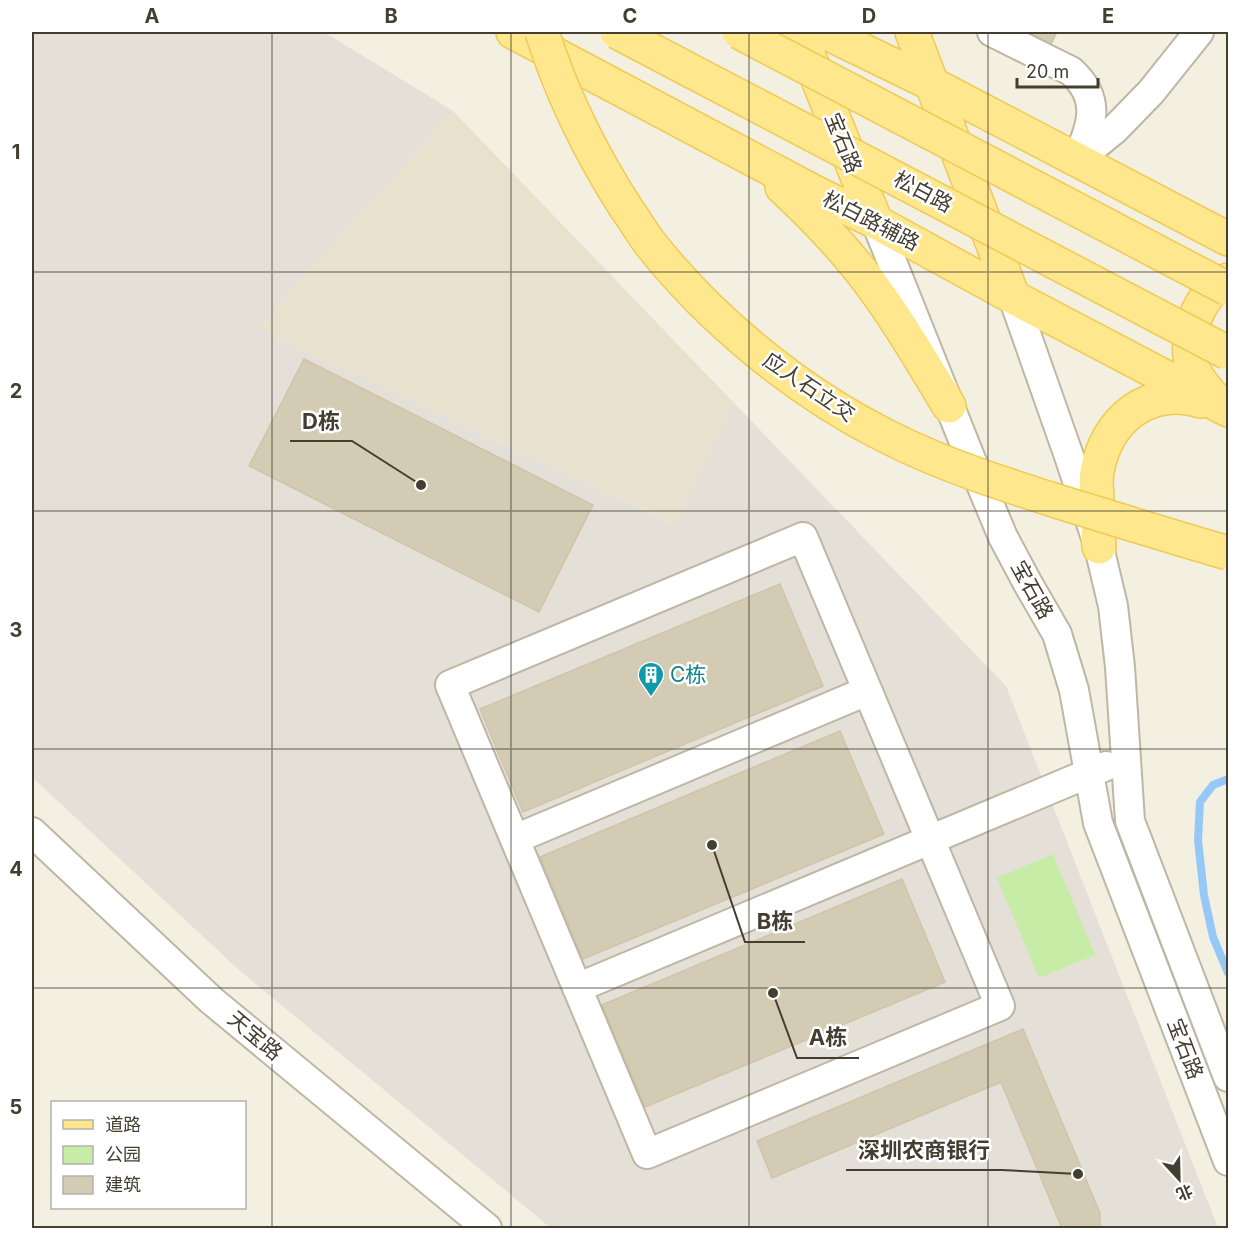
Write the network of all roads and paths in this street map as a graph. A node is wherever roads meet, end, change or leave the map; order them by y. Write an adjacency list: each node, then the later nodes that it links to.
1 (513, 32): 11 (main road, 松白路辅路)
2 (542, 32): 22 (main road, 应人石立交, bridge)
3 (617, 32): 18 (main road, 松白路, bridge)
4 (739, 32): 16 (main road, bridge)
5 (800, 32): 13 (main road, 宝石路)
6 (825, 32): 10 (main road)
7 (912, 32): 10 (main road, 宝石路)
8 (992, 32): 12 (street)
9 (1199, 32): 12 (street)
10 (932, 84): 12 (main road); 17 (main road, 宝石路)
11 (753, 159): 13 (main road, 松白路辅路); 19 (main road)
12 (1077, 160): 14 (main road)
13 (876, 222): 17 (main road, 松白路辅路); 19 (street, 宝石路)
14 (1228, 239)
15 (1228, 280): 20 (main road)
16 (1228, 289)
17 (1013, 297): 20 (main road, 松白路辅路); 21 (street, 宝石路)
18 (1228, 353)
19 (949, 406): 25 (street, 宝石路)
20 (1226, 409): 21 (main road)
21 (1099, 547): 24 (street, 宝石路)
22 (1228, 553)
23 (867, 691): 27 (street); 27 (street); 28 (street)
24 (1126, 758): 25 (street); 30 (street, 宝石路)
25 (1089, 773): 28 (street); 31 (street, 宝石路)
26 (32, 832): 32 (street, 天宝路)
27 (514, 839): 29 (street)
28 (930, 840): 29 (street); 29 (street)
29 (577, 988)
30 (1228, 1077)
31 (1228, 1161)
32 (487, 1228)

